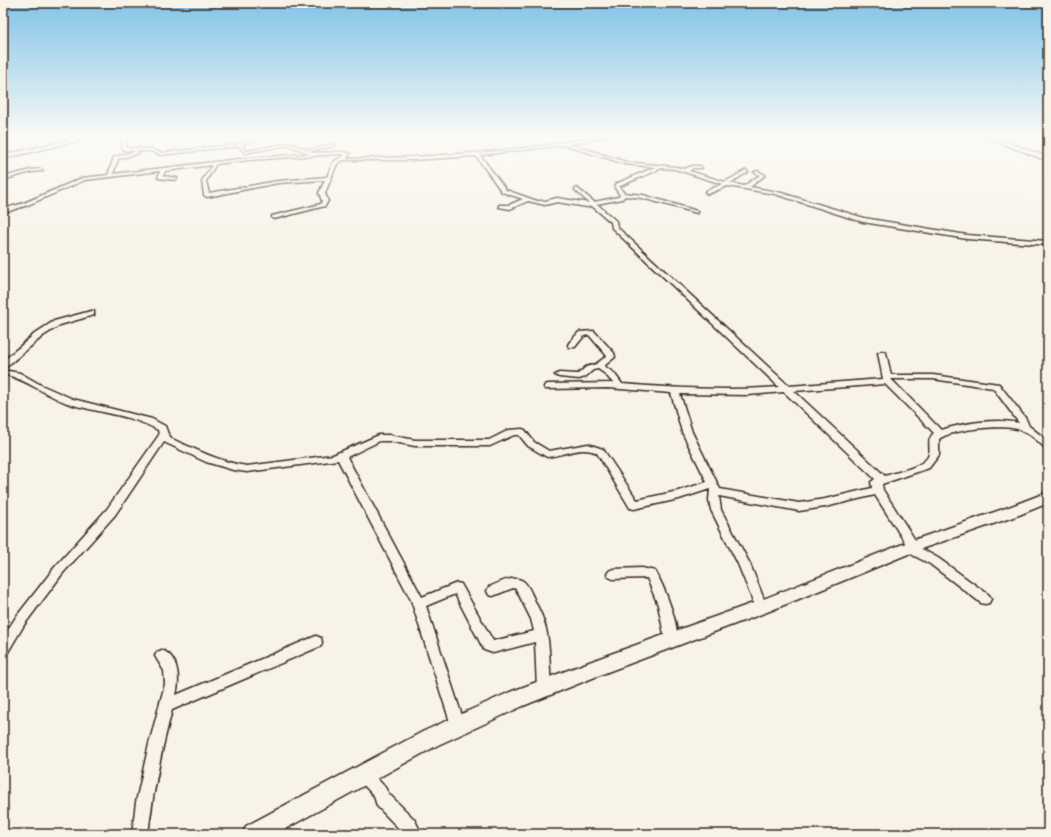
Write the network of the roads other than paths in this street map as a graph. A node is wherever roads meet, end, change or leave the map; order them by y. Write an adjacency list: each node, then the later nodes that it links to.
1 (17, 175): 13 (street)
2 (110, 175): 22 (street)
3 (161, 175): 11 (street)
4 (208, 175): 12 (street)
5 (329, 175): 12 (street)
6 (493, 175): 19 (street)
7 (642, 175): 18 (street)
8 (698, 175): 14 (street)
9 (740, 175): 14 (street)
10 (763, 175): 15 (street)
11 (175, 178)
12 (328, 178): 24 (street)
13 (3, 179)
14 (726, 184): 15 (street); 17 (street)
15 (746, 187): 25 (street)
16 (577, 189): 20 (street)
17 (708, 192)
18 (622, 194): 20 (street); 23 (street)
19 (528, 199): 20 (street); 21 (street)
20 (593, 204): 36 (street)
21 (501, 206)
22 (3, 211)
23 (695, 212)
24 (274, 218)
25 (1048, 243)
26 (91, 313): 29 (street)
27 (572, 345): 30 (street)
28 (882, 353): 33 (street)
29 (3, 365)
30 (599, 366): 32 (street); 34 (street)
31 (3, 372): 40 (street)
32 (559, 375)
33 (887, 379): 36 (street); 38 (street); 39 (street)
34 (619, 386): 35 (street); 37 (street)
35 (548, 387)
36 (788, 389): 37 (street); 43 (street)
37 (675, 391): 44 (street)
38 (1025, 427): 39 (street); 41 (street)
39 (939, 433): 43 (street)
40 (164, 435): 42 (street); 56 (street)
41 (1048, 446)
42 (341, 456): 44 (street); 51 (street)
43 (882, 479): 45 (street)
44 (714, 488): 45 (street); 52 (street)
45 (878, 491): 47 (street)
46 (1048, 496): 47 (street)
47 (911, 547): 50 (street); 52 (street)
48 (613, 574): 54 (street)
49 (493, 591): 53 (street)
50 (986, 599)
51 (418, 604): 53 (street); 60 (street)
52 (761, 607): 54 (street)
53 (541, 635): 58 (street)
54 (671, 639): 58 (street)
55 (316, 642): 59 (street)
56 (3, 648)
57 (162, 656): 59 (street)
58 (544, 689): 60 (street)
59 (168, 705): 62 (street)
60 (458, 725): 61 (street)
61 (364, 775): 63 (street); 64 (street)
62 (140, 834)
63 (254, 834)
64 (414, 834)

